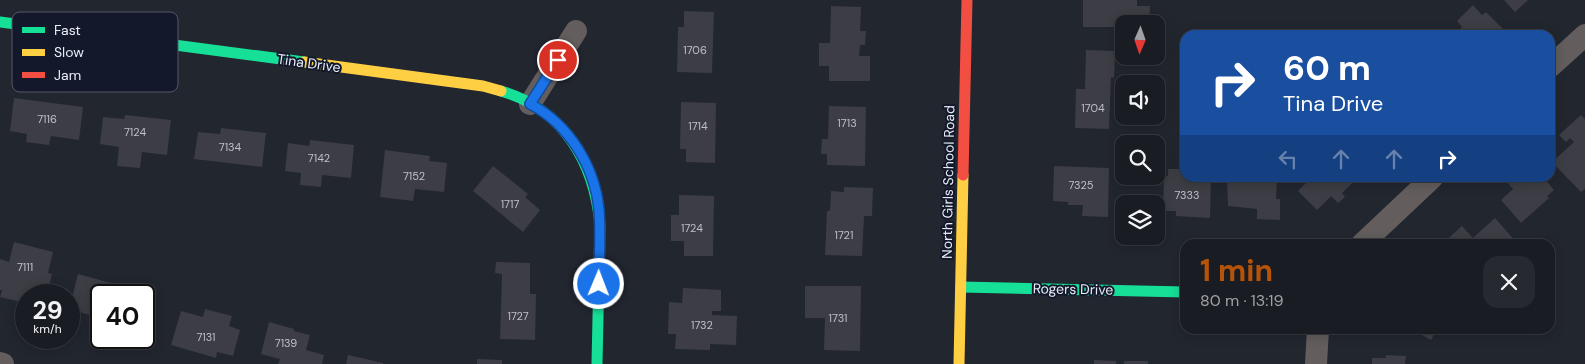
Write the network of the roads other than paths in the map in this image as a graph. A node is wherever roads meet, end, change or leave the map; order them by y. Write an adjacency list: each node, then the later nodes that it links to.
1 (967, 0): 9 (street, North Girls School Road)
2 (576, 31): 6 (street)
3 (1585, 35): 5 (street)
4 (178, 46): 6 (street, Tina Drive)
5 (1555, 62)
6 (530, 104): 12 (street, Tina Drive)
7 (1428, 182): 8 (street)
8 (1367, 239)
9 (961, 287): 10 (street, Rogers Drive); 13 (street, North Girls School Road)
10 (1180, 292)
11 (1318, 334): 14 (street)
12 (597, 364)
13 (959, 364)
14 (1316, 364)

